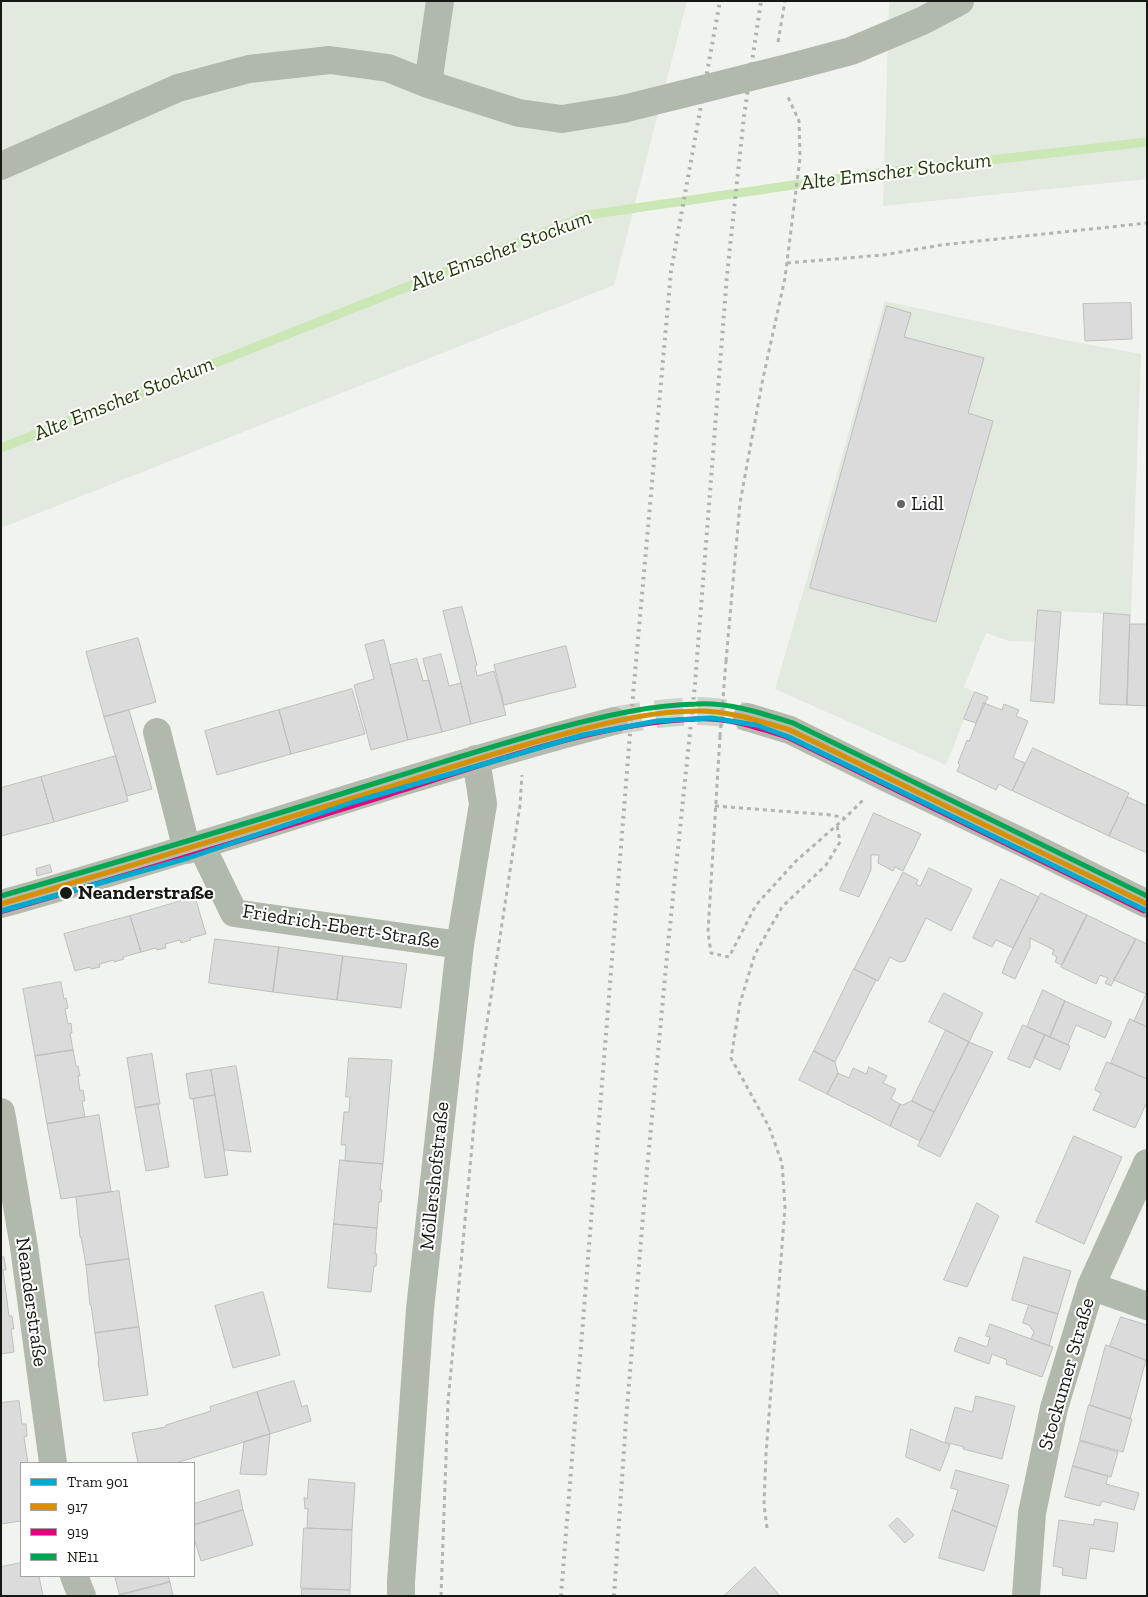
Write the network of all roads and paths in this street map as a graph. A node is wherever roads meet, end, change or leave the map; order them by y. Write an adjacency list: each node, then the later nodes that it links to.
1 (440, 1): 5 (street)
2 (785, 1): 4 (path)
3 (960, 1): 4 (street)
4 (787, 68): 5 (street, bridge); 8 (path)
5 (428, 84): 6 (street)
6 (1, 166)
7 (1147, 223): 8 (path)
8 (786, 263): 14 (path, bridge)
9 (747, 717): 18 (main road)
10 (614, 721): 12 (main road)
11 (157, 732): 16 (street)
12 (524, 744): 13 (main road); 29 (path)
13 (476, 759): 16 (main road); 19 (street, Möllershofstraße)
14 (715, 806): 15 (path); 15 (path)
15 (837, 825): 25 (path)
16 (194, 848): 17 (main road); 19 (street, Friedrich-Ebert-Straße)
17 (1, 904)
18 (1147, 904)
19 (460, 945): 28 (street, Möllershofstraße)
20 (1, 1112): 24 (street, Neanderstraße)
21 (1147, 1163): 22 (street, Stockumer Straße)
22 (1091, 1286): 23 (street); 30 (street, Stockumer Straße)
23 (1147, 1306)
24 (54, 1462)
25 (767, 1528)
26 (74, 1577): 27 (street)
27 (82, 1596)
28 (401, 1596)
29 (441, 1596)
30 (1026, 1596)

